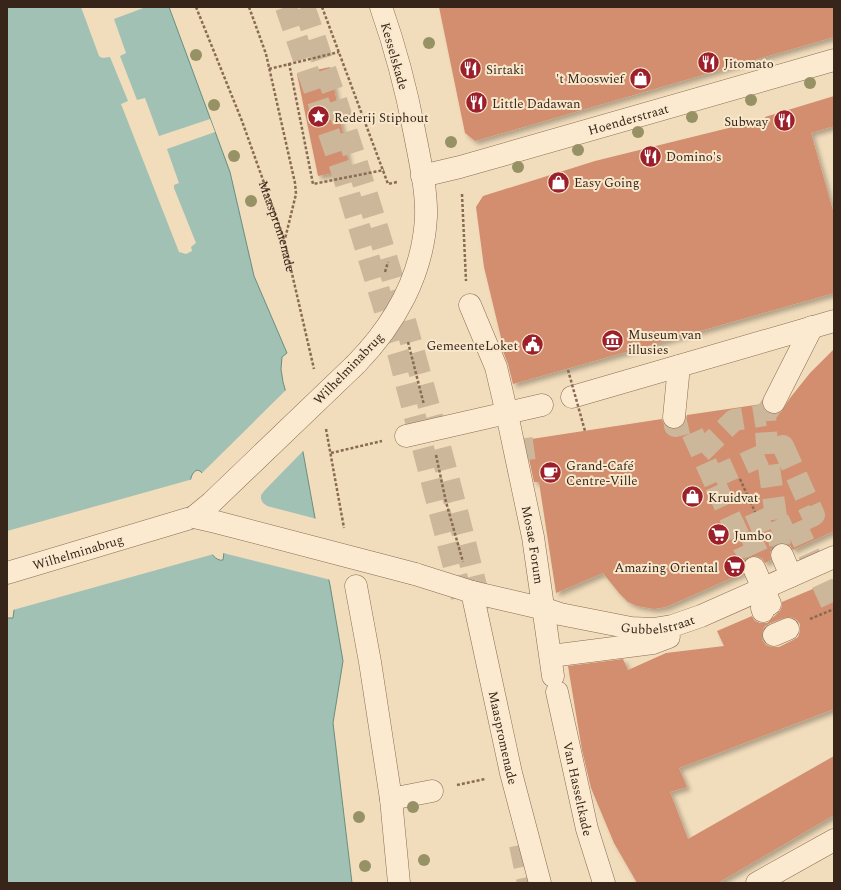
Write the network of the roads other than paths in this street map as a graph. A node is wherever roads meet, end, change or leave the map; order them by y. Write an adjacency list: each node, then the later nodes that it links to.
1 (381, 7): 3 (street, Kesselskade)
2 (834, 60): 3 (street, Hoenderstraat)
3 (422, 176): 14 (street, Wilhelminabrug, bridge)
4 (470, 305): 11 (street, Mosae Forum)
5 (834, 321): 6 (street)
6 (812, 327): 7 (street); 9 (street)
7 (679, 366): 8 (street); 12 (street)
8 (572, 396)
9 (774, 402)
10 (542, 405): 11 (street)
11 (508, 414): 13 (street); 23 (street, Mosae Forum)
12 (674, 417)
13 (406, 436)
14 (194, 518): 18 (street, Wilhelminabrug); 21 (street, Wilhelminabrug, bridge)
15 (782, 555): 19 (street)
16 (834, 557): 19 (street, Gubbelstraat)
17 (754, 568): 22 (street)
18 (7, 573)
19 (792, 576): 22 (street, Gubbelstraat)
20 (356, 586): 26 (street)
21 (472, 592): 23 (street, Gubbelstraat); 29 (street, Maaspromenade)
22 (764, 599): 23 (street, Gubbelstraat); 24 (street)
23 (545, 609): 24 (street, Mosae Forum)
24 (554, 675): 30 (street, Van Hasseltkade)
25 (432, 791): 26 (street)
26 (391, 798): 28 (street)
27 (834, 840): 31 (street)
28 (399, 883)
29 (540, 883)
30 (604, 883)
31 (757, 883)

